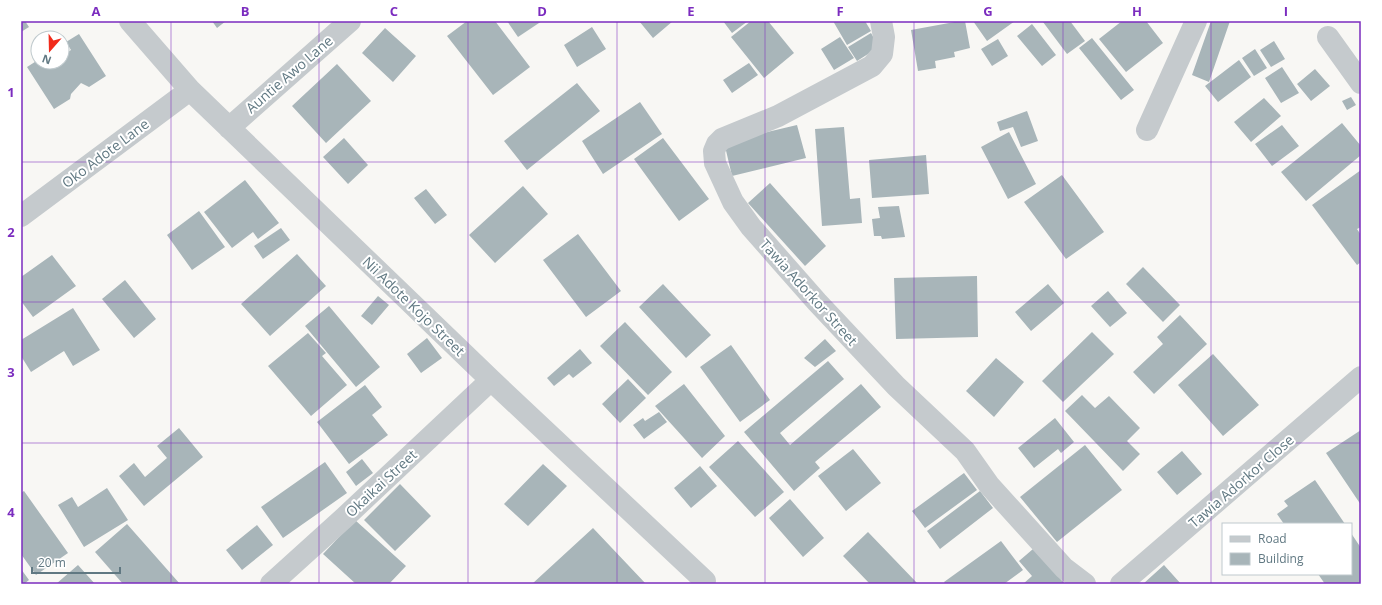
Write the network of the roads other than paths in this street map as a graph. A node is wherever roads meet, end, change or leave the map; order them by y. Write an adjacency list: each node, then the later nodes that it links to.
1 (130, 21): 7 (street, Nii Adote Kojo Street)
2 (350, 21): 8 (street, Auntie Awo Lane)
3 (881, 21): 15 (street, Tawia Adorkor Street)
4 (1196, 21): 9 (street)
5 (1328, 37): 6 (street)
6 (1361, 83)
7 (190, 90): 8 (street, Nii Adote Kojo Street); 10 (street, Oko Adote Lane)
8 (229, 128): 12 (street, Nii Adote Kojo Street)
9 (1147, 130)
10 (21, 216)
11 (1361, 377): 16 (street, Tawia Adorkor Close)
12 (491, 380): 13 (street, Okaikai Street); 14 (street, Nii Adote Kojo Street)
13 (271, 584)
14 (702, 584)
15 (1085, 584)
16 (1121, 584)

